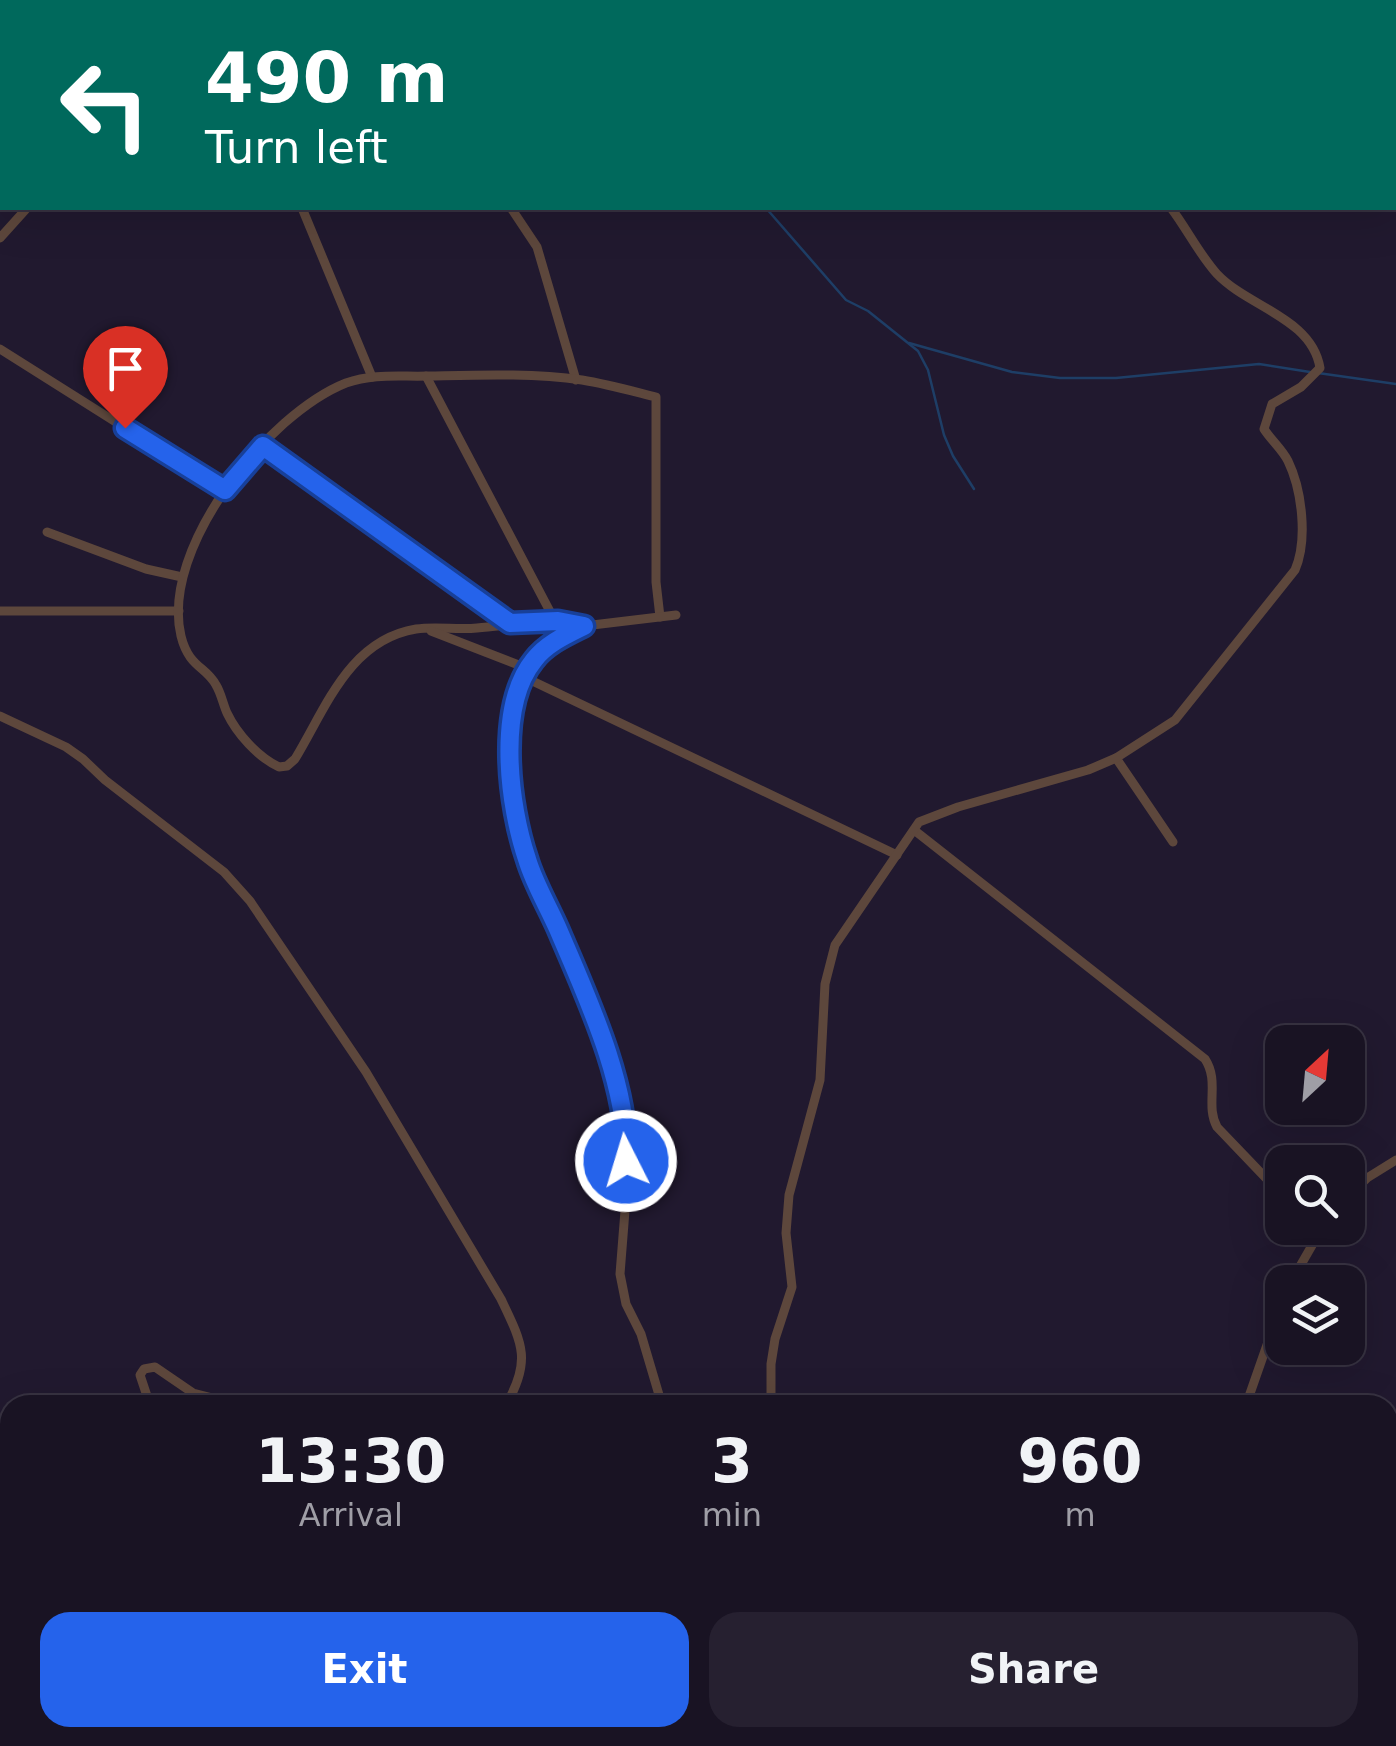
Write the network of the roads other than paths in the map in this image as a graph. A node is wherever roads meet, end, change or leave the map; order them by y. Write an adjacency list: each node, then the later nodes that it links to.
1 (25, 210): 5 (street)
2 (303, 210): 8 (street)
3 (513, 210): 9 (street)
4 (1173, 210): 24 (street)
5 (0, 238)
6 (0, 349): 11 (street)
7 (426, 376): 8 (street); 9 (street); 18 (street)
8 (372, 377): 10 (street)
9 (576, 380): 17 (street)
10 (263, 446): 11 (street); 19 (street)
11 (225, 490): 13 (street)
12 (47, 532): 13 (street)
13 (182, 577): 15 (street)
14 (0, 611): 15 (street)
15 (179, 611): 21 (street)
16 (676, 615): 17 (street)
17 (660, 617): 20 (street)
18 (555, 621): 19 (street); 20 (street)
19 (510, 623): 21 (street)
20 (584, 626): 22 (street)
21 (424, 628): 22 (street)
22 (526, 673): 27 (street); 35 (street)
23 (0, 716): 34 (street)
24 (1116, 758): 25 (street); 26 (street)
25 (914, 830): 27 (street); 29 (street)
26 (1174, 842)
27 (897, 855): 36 (street)
28 (1396, 1160): 30 (street)
29 (1265, 1177)
30 (1365, 1180)
31 (1265, 1351): 37 (street)
32 (147, 1395): 33 (street)
33 (200, 1395)
34 (510, 1395)
35 (659, 1395)
36 (771, 1395)
37 (1249, 1395)

